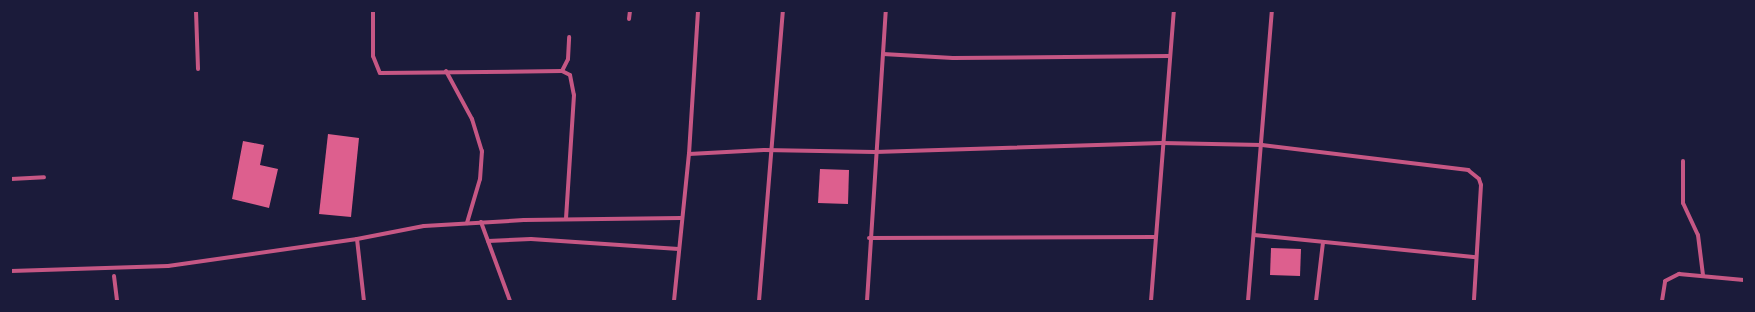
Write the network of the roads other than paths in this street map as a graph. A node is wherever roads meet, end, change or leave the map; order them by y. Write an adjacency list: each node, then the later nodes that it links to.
1 (196, 11): 13 (street)
2 (373, 11): 14 (street)
3 (630, 11): 9 (street)
4 (698, 11): 20 (street)
5 (783, 11): 18 (street)
6 (886, 11): 11 (street)
7 (1174, 11): 12 (street)
8 (1272, 11): 17 (street)
9 (630, 19)
10 (569, 37): 15 (street)
11 (883, 54): 12 (street); 19 (street)
12 (1169, 56): 16 (street)
13 (198, 69)
14 (446, 71): 15 (street); 27 (street)
15 (562, 71): 25 (street)
16 (1162, 143): 17 (street); 19 (street); 29 (street)
17 (1262, 145): 28 (street); 35 (street)
18 (771, 151): 19 (street); 20 (street); 44 (street)
19 (875, 152): 30 (street)
20 (689, 154): 24 (street)
21 (1683, 161): 37 (street)
22 (44, 177): 23 (street)
23 (11, 179)
24 (681, 218): 25 (street); 34 (street)
25 (566, 219): 26 (street)
26 (481, 222): 27 (street); 32 (street)
27 (468, 223): 31 (street)
28 (1254, 235): 33 (street); 47 (street)
29 (1155, 237): 30 (street); 46 (street)
30 (869, 238): 45 (street)
31 (357, 239): 36 (street); 41 (street)
32 (488, 241): 34 (street); 42 (street)
33 (1323, 242): 35 (street); 48 (street)
34 (679, 249): 43 (street)
35 (1476, 257): 49 (street)
36 (11, 271)
37 (1703, 275): 39 (street); 50 (street)
38 (114, 276): 40 (street)
39 (1744, 280)
40 (117, 301)
41 (364, 301)
42 (510, 301)
43 (674, 301)
44 (759, 301)
45 (867, 301)
46 (1151, 301)
47 (1248, 301)
48 (1316, 301)
49 (1474, 301)
50 (1662, 301)

